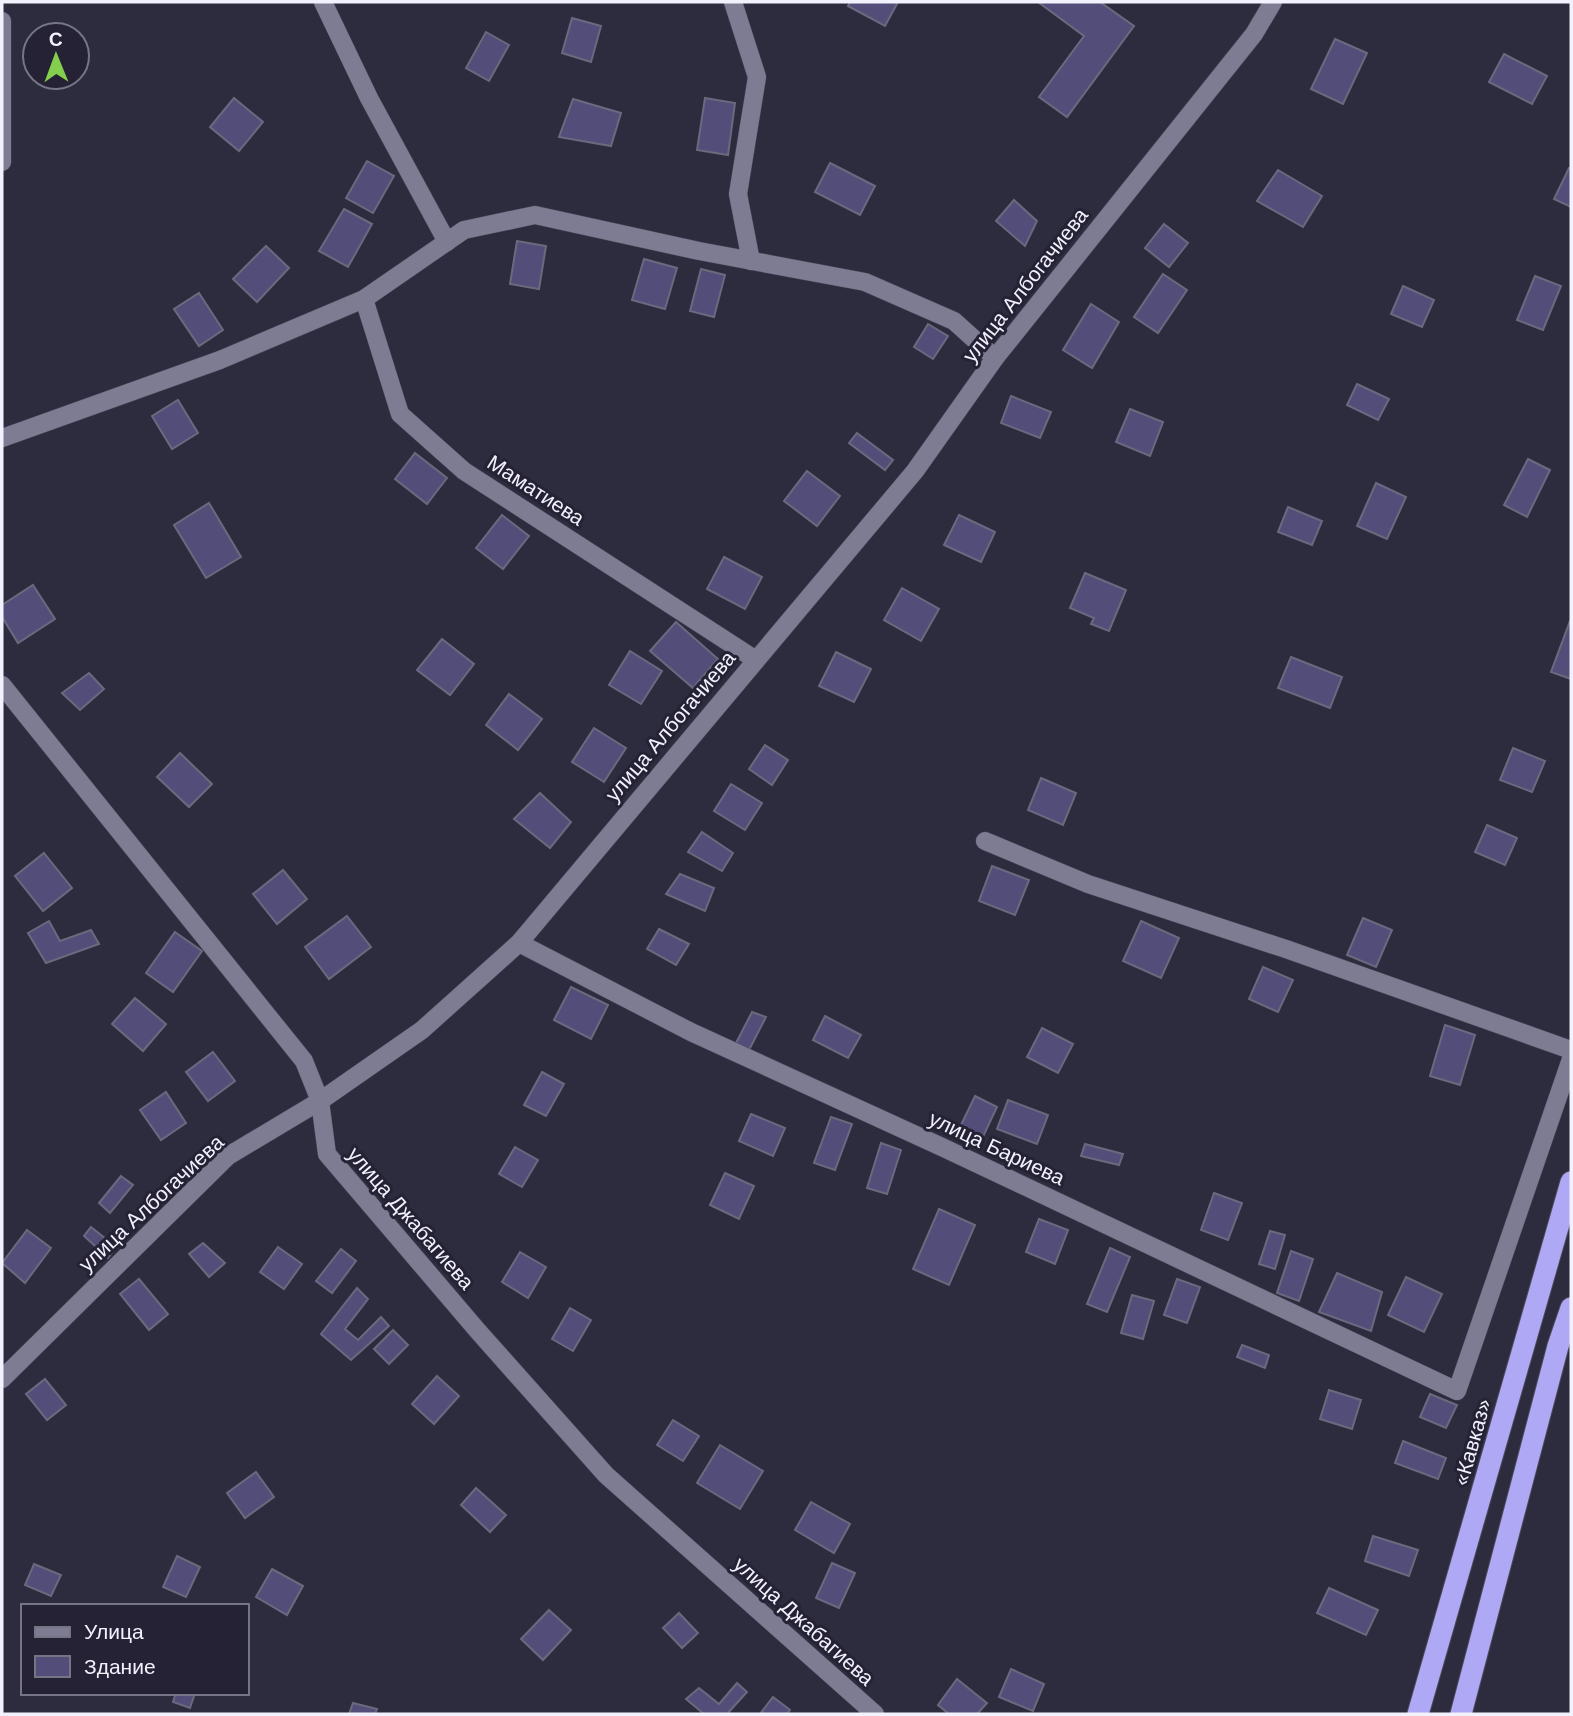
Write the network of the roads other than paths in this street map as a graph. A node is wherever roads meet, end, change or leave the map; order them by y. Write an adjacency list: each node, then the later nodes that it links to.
1 (323, 2): 6 (street)
2 (733, 2): 7 (street)
3 (1273, 2): 9 (street, улица Албогачиева)
4 (2, 21): 5 (street)
5 (2, 162)
6 (447, 242): 7 (street); 8 (street)
7 (751, 261): 9 (street)
8 (364, 299): 10 (street); 11 (street, Маматиева)
9 (995, 358): 11 (street, улица Албогачиева)
10 (2, 438)
11 (756, 660): 14 (street, улица Албогачиева)
12 (2, 685): 17 (street, улица Джабагиева)
13 (985, 841): 15 (street)
14 (519, 943): 16 (street, улица Бариева); 17 (street, улица Албогачиева)
15 (1571, 1050)
16 (1571, 1059)
17 (320, 1101): 20 (street, улица Албогачиева); 21 (street, улица Джабагиева)
18 (1571, 1182): 22 (highway, «Кавказ»)
19 (1571, 1308): 23 (highway)
20 (2, 1378)
21 (875, 1714)
22 (1418, 1714)
23 (1461, 1714)

